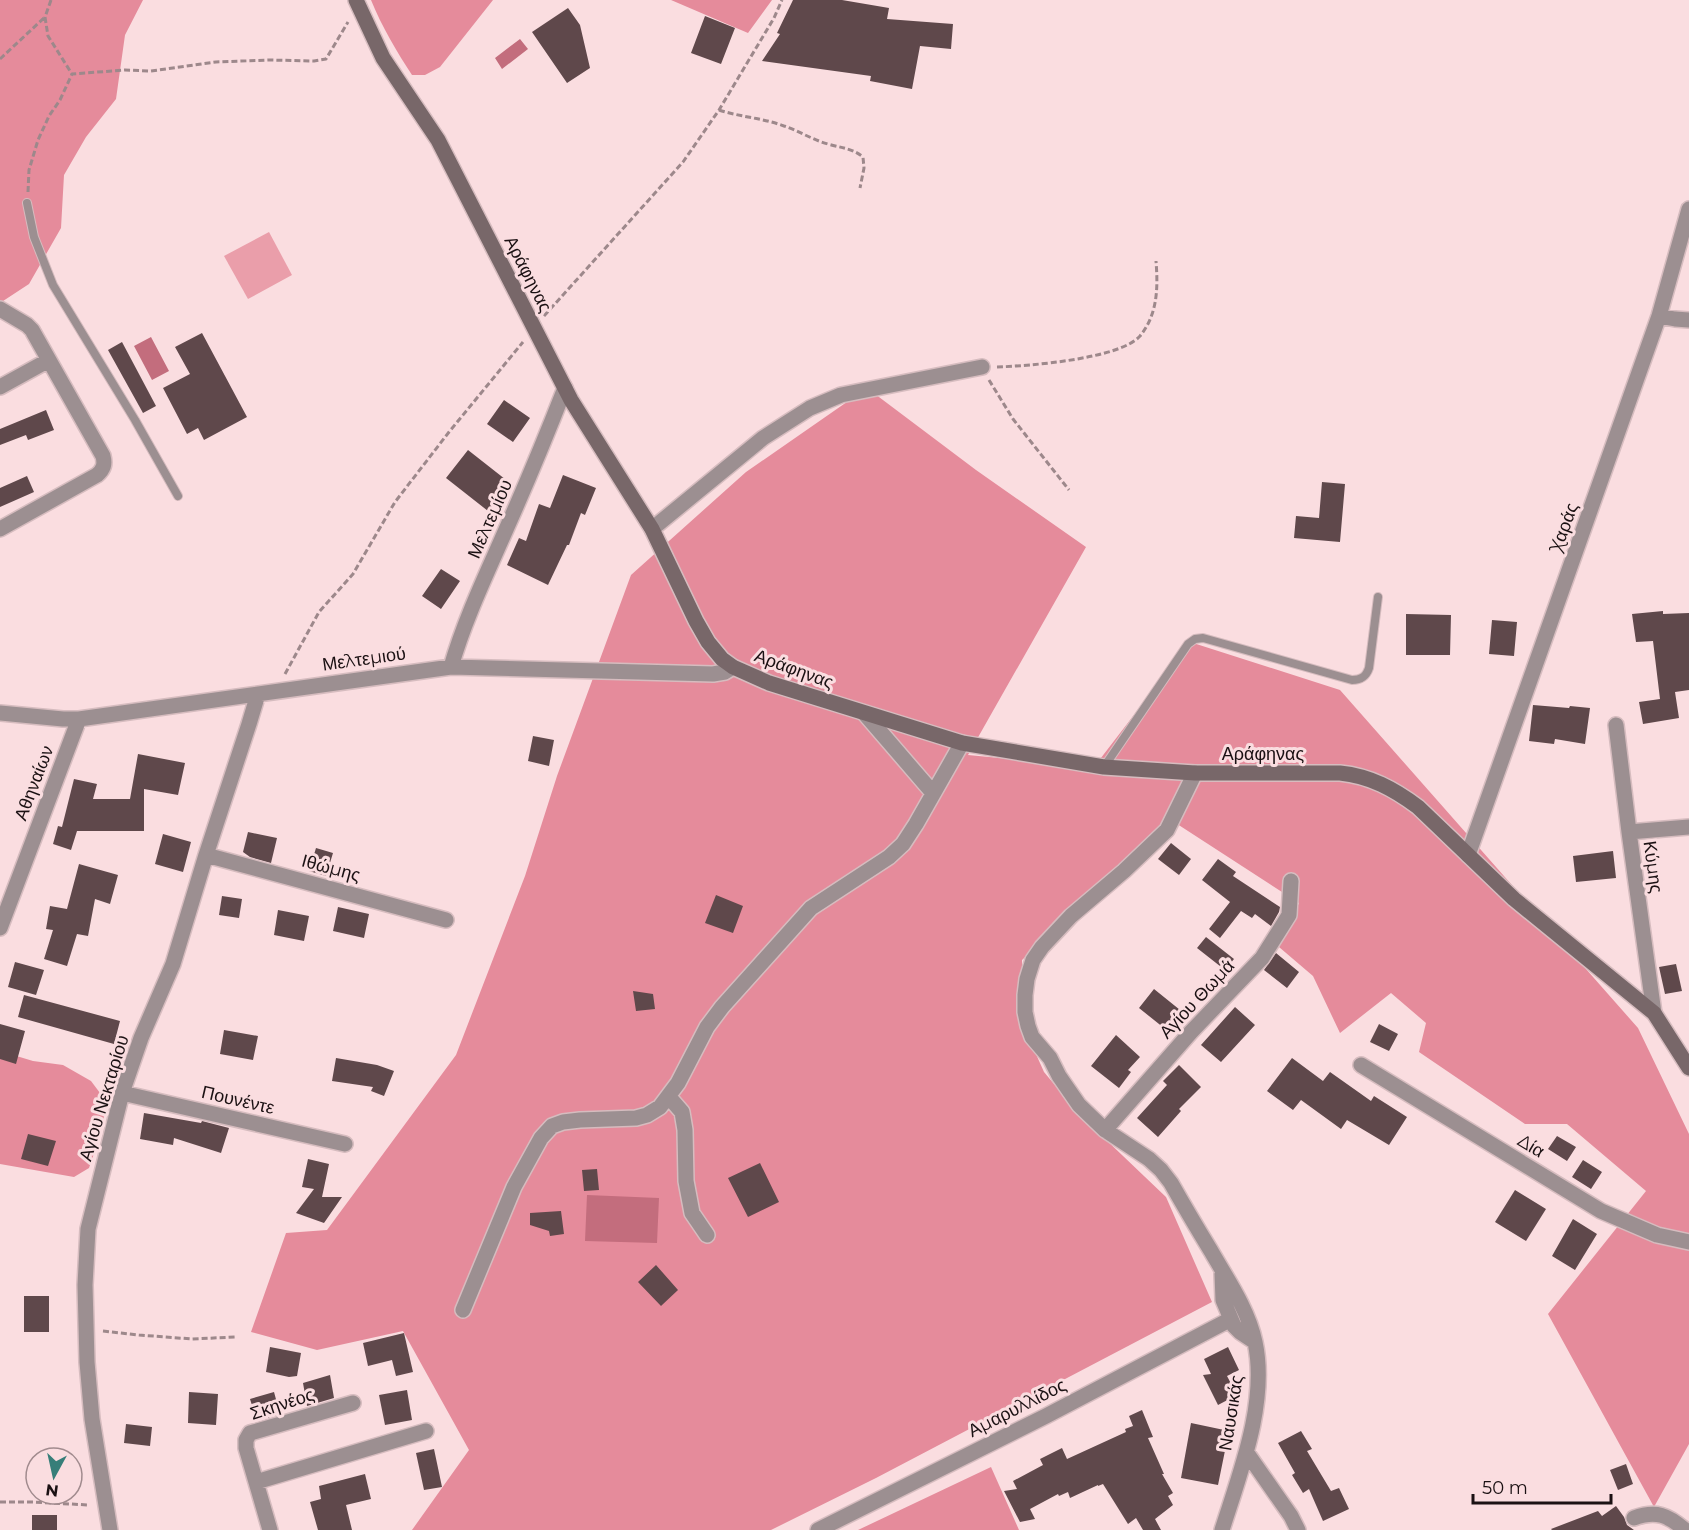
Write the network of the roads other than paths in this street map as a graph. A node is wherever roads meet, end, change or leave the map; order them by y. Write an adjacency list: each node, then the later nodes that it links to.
1 (358, 5): 10 (main road, Αράφηνας)
2 (27, 203): 11 (lane)
3 (1689, 209): 5 (street, Χαράς)
4 (0, 309): 7 (street)
5 (1659, 316): 6 (street); 29 (street, Χαράς)
6 (1689, 320)
7 (49, 360): 9 (street); 12 (street)
8 (982, 367): 13 (street)
9 (0, 387)
10 (565, 388): 13 (main road, Αράφηνας); 15 (street, Μελτεμίου)
11 (178, 496)
12 (0, 529)
13 (652, 529): 16 (main road, Αράφηνας)
14 (1378, 597): 23 (lane)
15 (452, 667): 16 (street, Μελτεμιού); 17 (street, Μελτεμιού)
16 (734, 667): 19 (main road, Αράφηνας)
17 (258, 694): 20 (street, Μελτεμιού); 28 (street, Αγίου Νεκταρίου)
18 (0, 713): 20 (street, Μελτεμιού)
19 (865, 714): 22 (main road, Αράφηνας); 25 (street)
20 (79, 719): 32 (street, Αθηναίων)
21 (1616, 725): 27 (street, Κύμης)
22 (962, 743): 23 (main road, Αράφηνας); 25 (street)
23 (1104, 767): 24 (main road, Αράφηνας)
24 (1195, 773): 29 (main road, Αράφηνας); 38 (street, Ναυσικάς)
25 (933, 793): 37 (street)
26 (1689, 827): 27 (street)
27 (1629, 832): 33 (street, Κύμης)
28 (206, 855): 31 (street, Ιθώμης); 36 (street, Αγίου Νεκταρίου)
29 (1468, 855): 33 (main road, Αράφηνας)
30 (1291, 881): 38 (street, Αγίου Θωμά)
31 (446, 920)
32 (0, 928)
33 (1654, 1013): 35 (main road, Αράφηνας)
34 (1361, 1065): 41 (street, Δία)
35 (1689, 1068)
36 (122, 1093): 39 (street, Πουνέντε); 51 (street, Αγίου Νεκταρίου)
37 (669, 1097): 40 (street); 43 (street)
38 (1105, 1130): 42 (street, Ναυσικάς)
39 (345, 1144)
40 (707, 1236)
41 (1689, 1242)
42 (1222, 1271): 44 (street); 45 (street, Ναυσικάς)
43 (463, 1310)
44 (1232, 1319): 45 (street); 53 (street, Αμαρυλλίδος)
45 (1255, 1342): 48 (street, Ναυσικάς)
46 (353, 1402): 49 (street, Σκηνέος)
47 (426, 1431): 49 (street)
48 (1246, 1453): 54 (street, Ναυσικάς); 55 (street)
49 (256, 1482): 52 (street, Σκηνέος)
50 (1634, 1518): 56 (street)
51 (110, 1530)
52 (270, 1530)
53 (818, 1530)
54 (1222, 1530)
55 (1298, 1530)
56 (1685, 1530)

